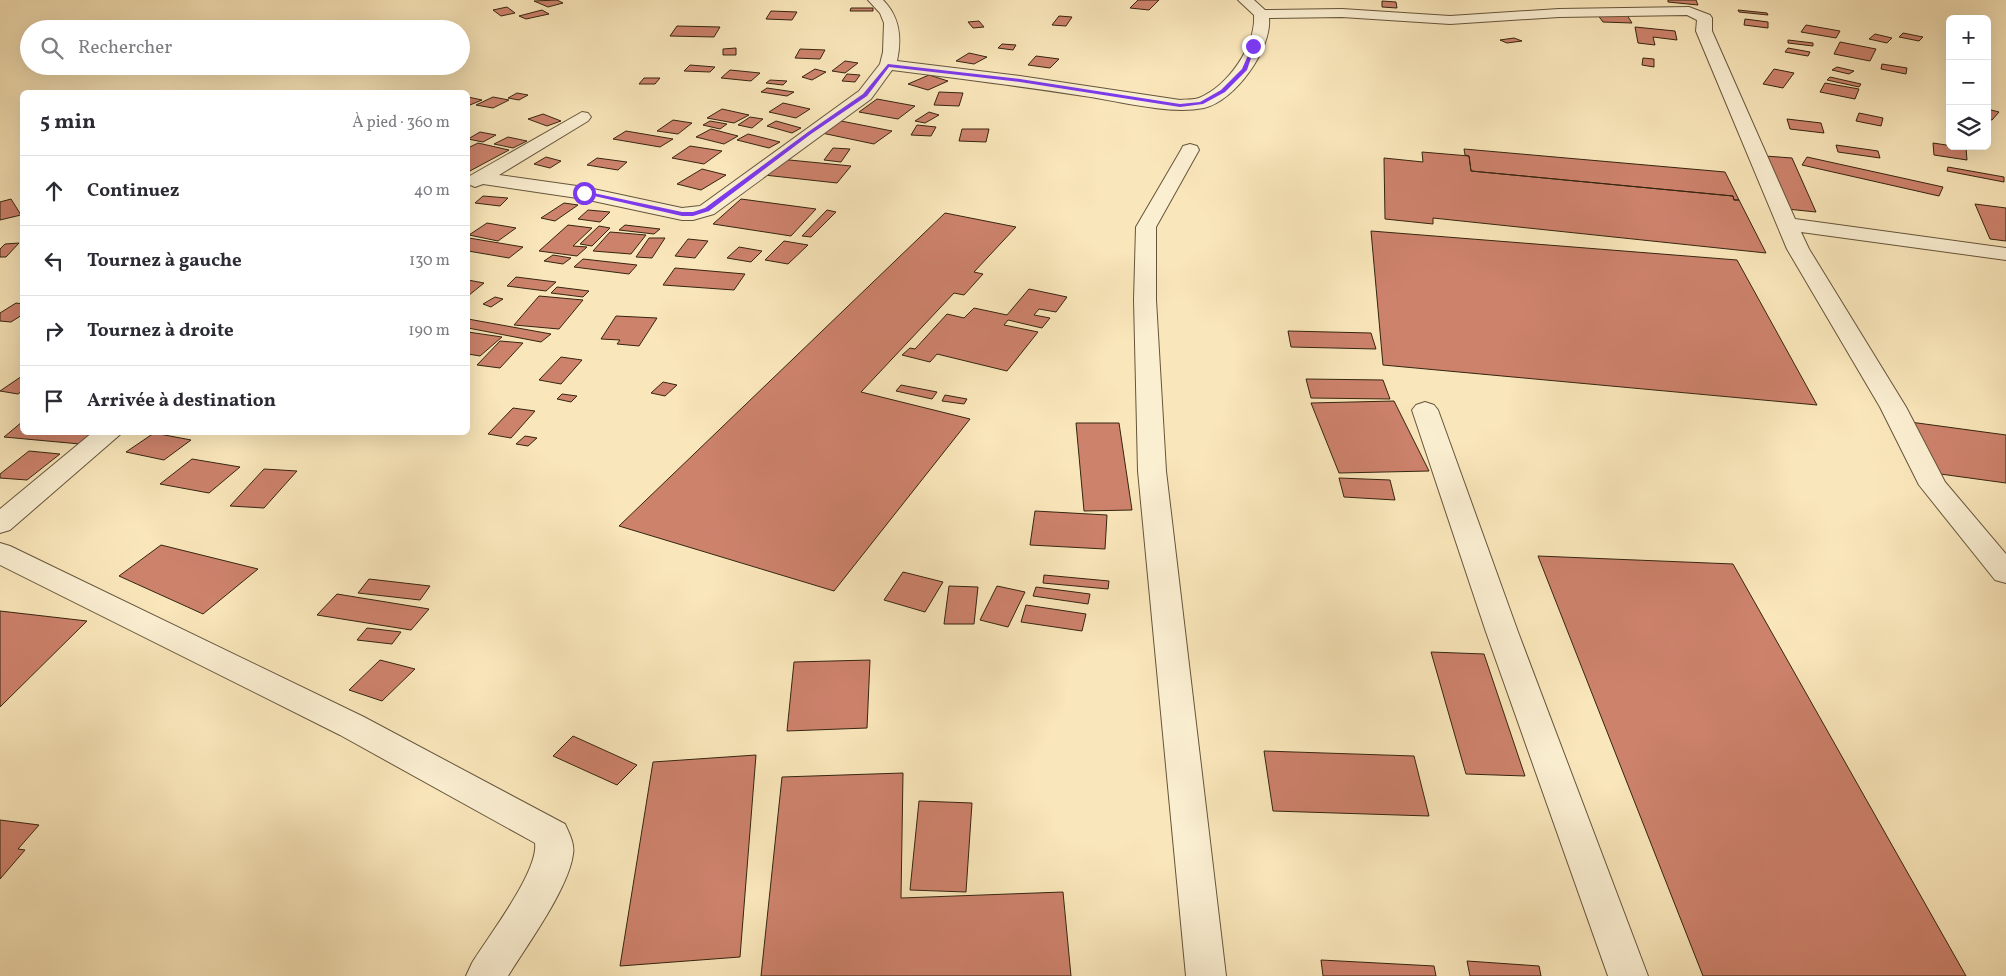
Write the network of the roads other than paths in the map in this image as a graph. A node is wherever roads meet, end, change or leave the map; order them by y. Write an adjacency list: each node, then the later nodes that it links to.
1 (874, 0): 4 (street)
2 (1245, 0): 3 (street)
3 (1260, 14): 4 (street); 8 (street)
4 (888, 65): 7 (street)
5 (582, 117): 7 (street)
6 (1190, 150): 16 (street)
7 (474, 182)
8 (1789, 224): 9 (street); 14 (street)
9 (2006, 254)
10 (1426, 410): 17 (street)
11 (106, 435): 12 (street)
12 (0, 524)
13 (0, 553): 15 (street)
14 (2006, 573)
15 (486, 976)
16 (1206, 976)
17 (1628, 976)

